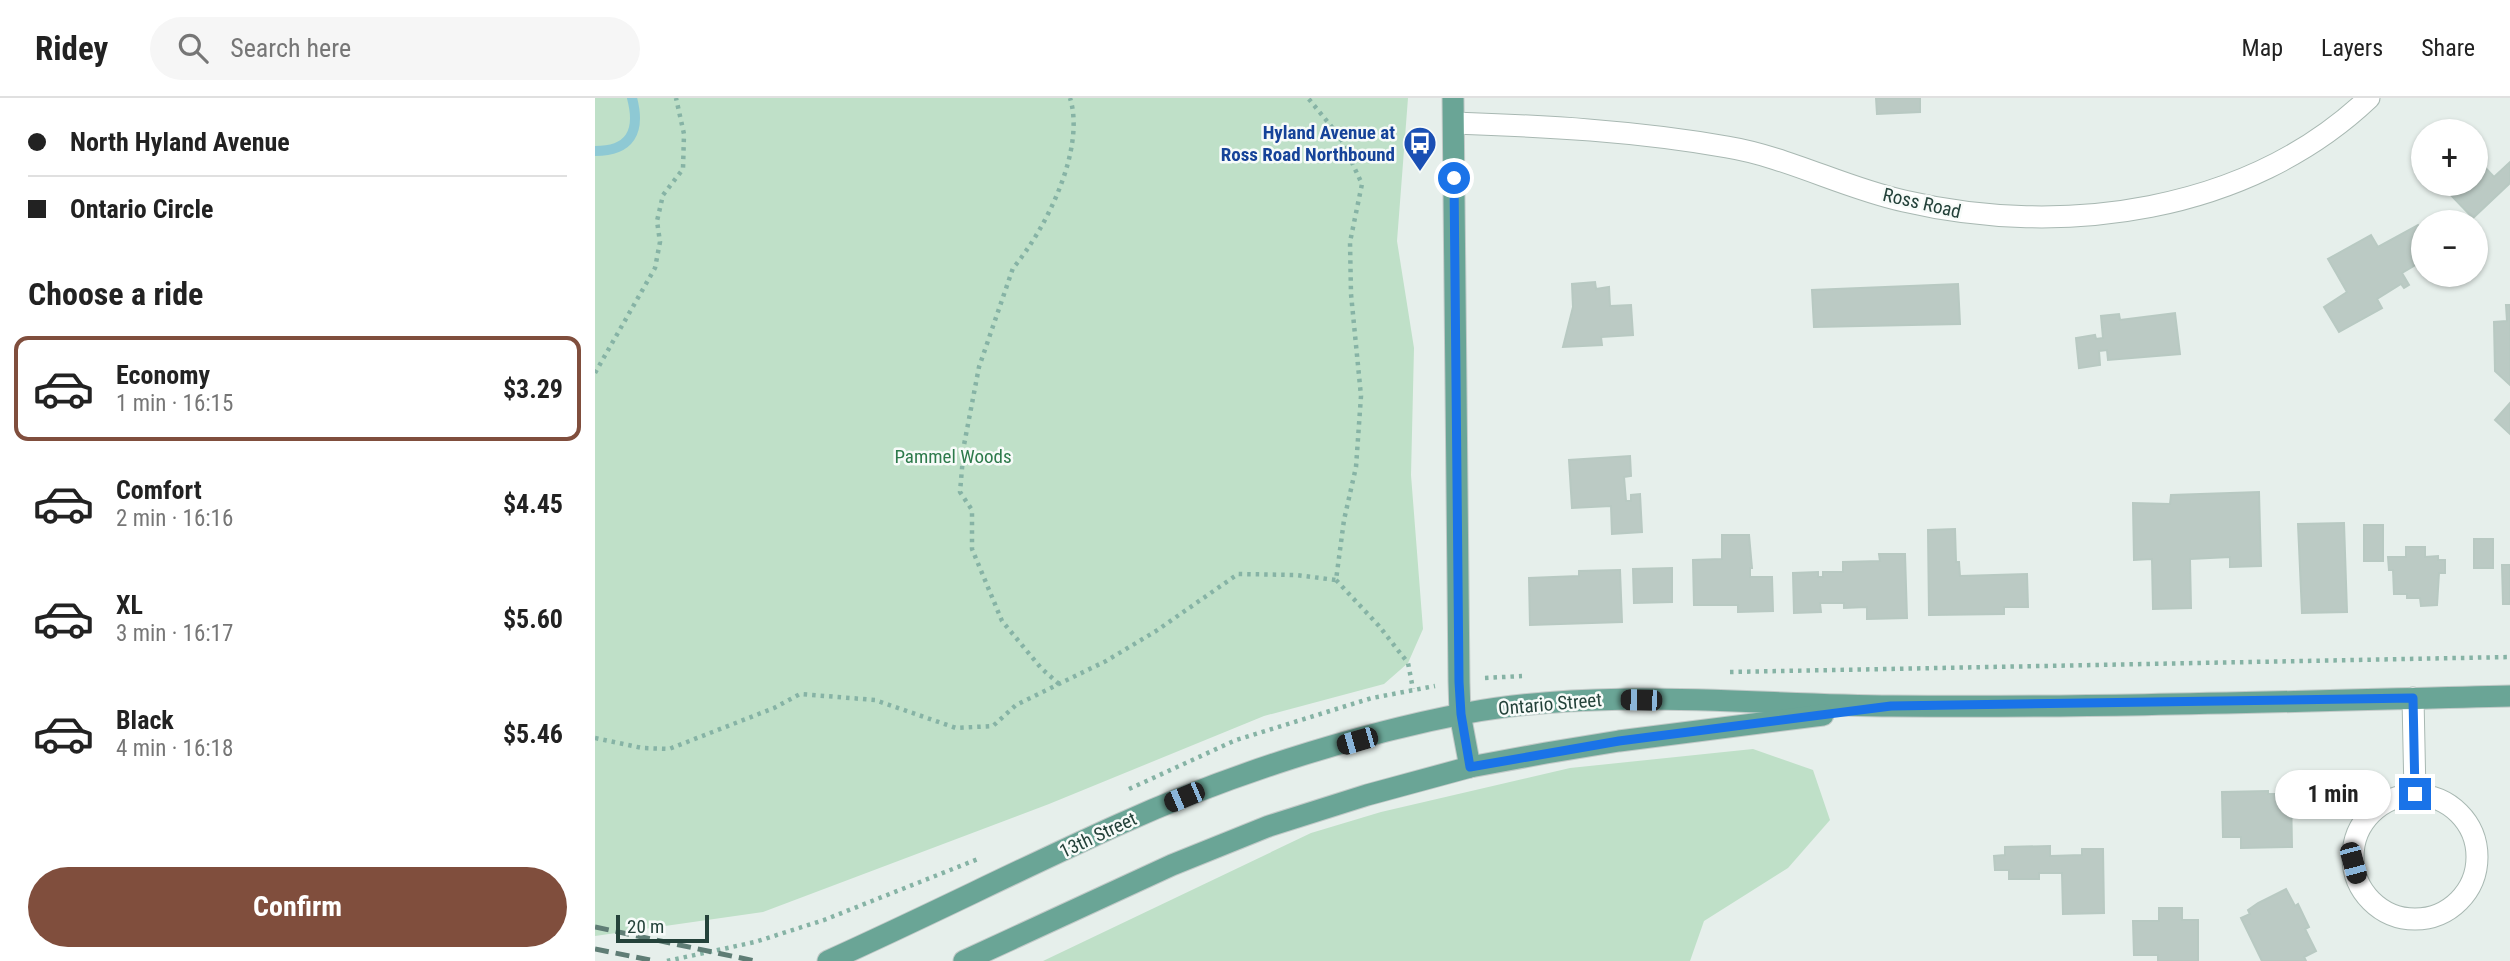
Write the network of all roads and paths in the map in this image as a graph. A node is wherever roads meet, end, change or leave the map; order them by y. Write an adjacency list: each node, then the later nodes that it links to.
1 (675, 98): 7 (path)
2 (1070, 98): 13 (path)
3 (1308, 98): 8 (path)
4 (1453, 98): 6 (main road)
5 (2369, 98): 6 (street, Ross Road)
6 (1454, 122): 19 (main road)
7 (595, 373)
8 (1336, 580): 13 (path); 15 (path)
9 (2510, 657): 10 (path)
10 (1722, 672)
11 (1529, 676): 12 (path)
12 (1493, 677)
13 (1059, 684): 20 (path)
14 (1420, 688): 15 (path)
15 (1413, 690): 22 (path)
16 (2510, 696): 17 (main road, Ontario Street)
17 (2413, 698): 18 (main road, Ontario Street); 23 (street)
18 (1891, 706): 19 (main road, Ontario Street); 21 (main road, Ontario Street)
19 (1461, 714): 21 (main road); 26 (main road, 13th Street)
20 (595, 738)
21 (1470, 767): 27 (main road)
22 (1125, 790)
23 (2415, 794): 23 (street)
24 (986, 855): 25 (path)
25 (667, 961)
26 (828, 961)
27 (964, 961)

